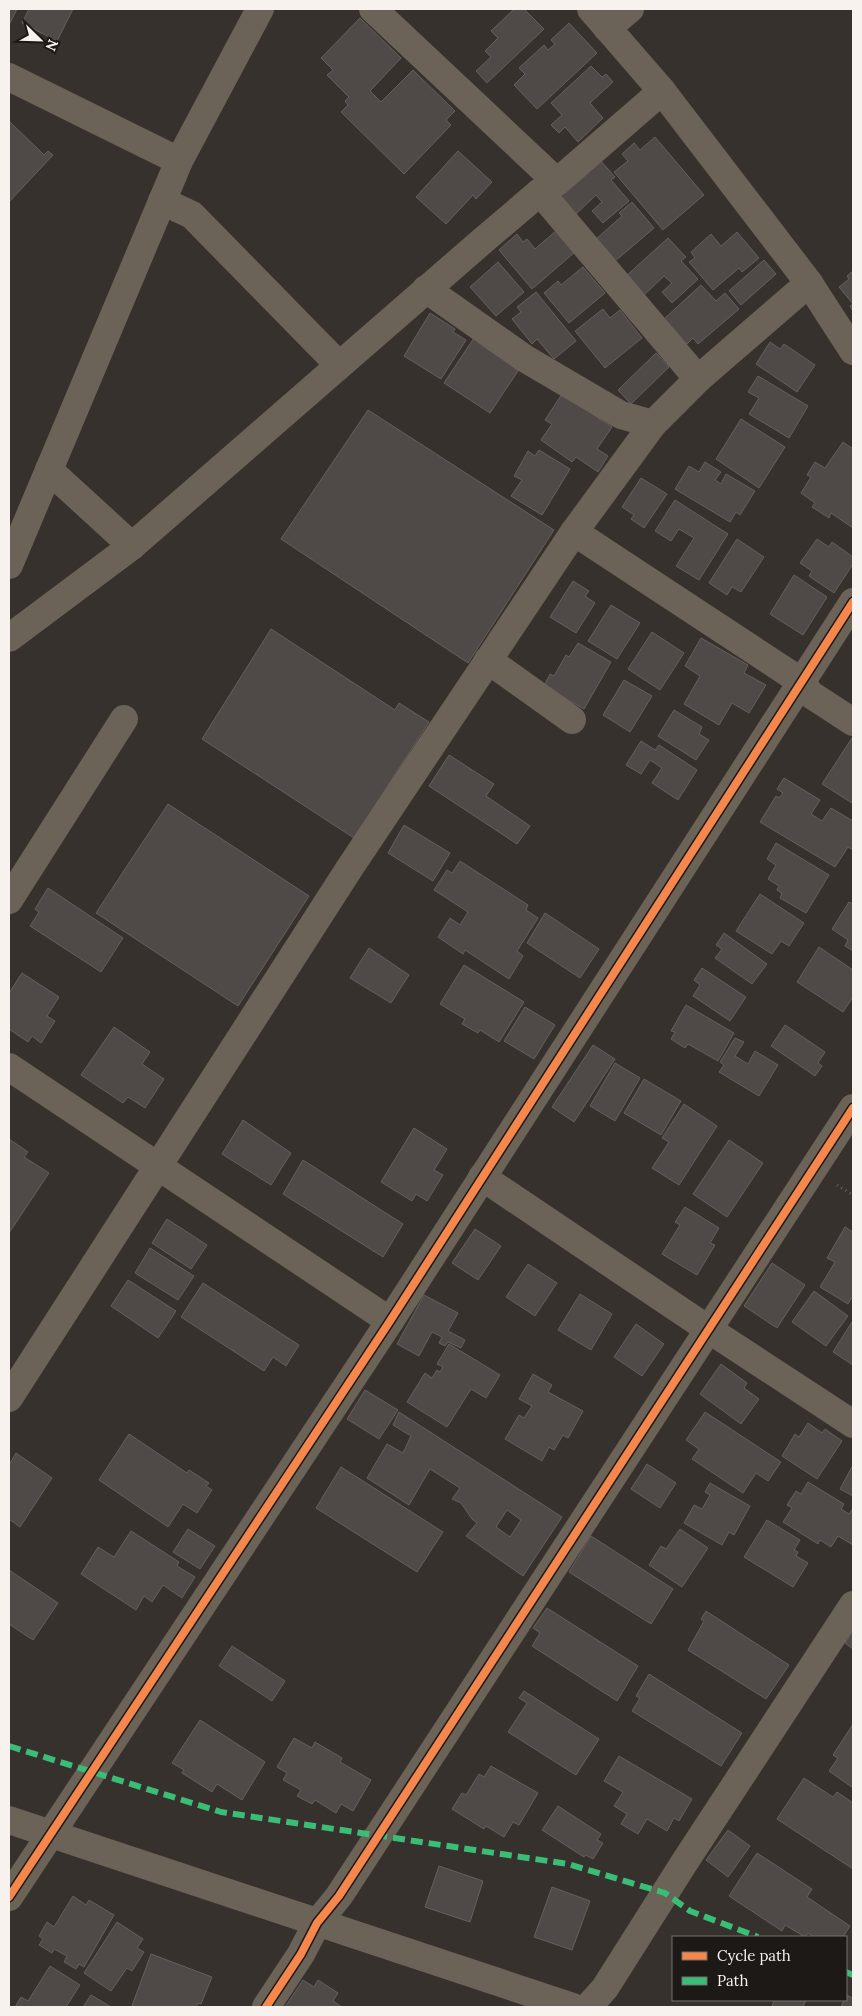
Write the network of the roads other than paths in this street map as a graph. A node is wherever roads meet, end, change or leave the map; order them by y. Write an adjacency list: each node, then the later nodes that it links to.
1 (260, 9): 7 (street)
2 (373, 9): 8 (street)
3 (630, 9): 4 (street)
4 (599, 18): 6 (street)
5 (14, 87): 7 (street)
6 (662, 91): 8 (street); 10 (street)
7 (179, 161): 9 (street)
8 (549, 187): 11 (street); 14 (street)
9 (162, 201): 13 (street); 16 (street)
10 (809, 283): 12 (street); 14 (street)
11 (426, 289): 13 (street); 15 (street)
12 (853, 351)
13 (339, 365): 18 (street)
14 (698, 379): 15 (street)
15 (653, 424): 17 (street)
16 (49, 470): 18 (street); 19 (street)
17 (574, 532): 22 (street); 23 (street)
18 (132, 546): 21 (street)
19 (9, 565)
20 (853, 602): 23 (street)
21 (9, 638)
22 (488, 660): 25 (street); 30 (street)
23 (802, 682): 26 (street); 31 (street)
24 (124, 719): 27 (street)
25 (572, 720)
26 (853, 722)
27 (9, 900)
28 (9, 1067): 30 (street)
29 (853, 1108): 33 (street)
30 (159, 1166): 32 (street); 34 (street)
31 (482, 1177): 32 (street); 33 (street)
32 (390, 1322): 38 (street)
33 (708, 1329): 35 (street); 40 (street)
34 (9, 1398)
35 (853, 1424)
36 (853, 1605): 43 (street)
37 (9, 1820): 38 (street)
38 (50, 1834): 39 (street); 40 (street)
39 (9, 1897)
40 (317, 1923): 41 (street); 42 (street)
41 (266, 2007)
42 (573, 2007)
43 (588, 2007)

